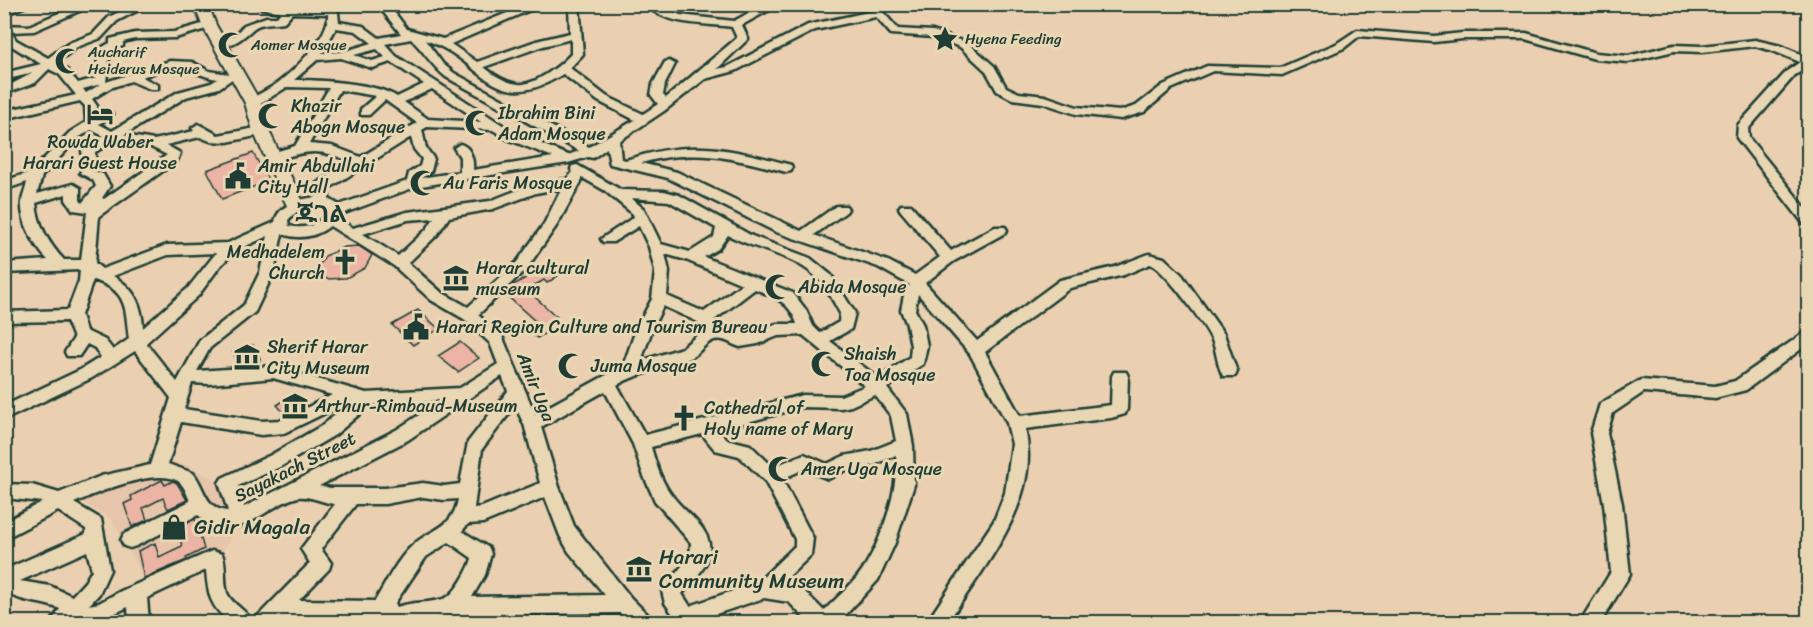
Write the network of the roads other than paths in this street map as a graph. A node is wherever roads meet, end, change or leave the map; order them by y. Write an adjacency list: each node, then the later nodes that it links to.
1 (13, 4): 12 (street)
2 (26, 4): 14 (street)
3 (90, 4): 19 (street)
4 (146, 4): 20 (street)
5 (246, 4): 13 (street)
6 (382, 4): 21 (street)
7 (539, 4): 23 (street)
8 (574, 4): 18 (street)
9 (649, 4): 16 (street)
10 (775, 4): 16 (street)
11 (201, 5): 17 (main road)
12 (4, 7)
13 (291, 8): 15 (street); 24 (street)
14 (4, 12)
15 (333, 13): 25 (street); 27 (street)
16 (736, 24): 36 (street)
17 (209, 25): 22 (street); 24 (main road)
18 (575, 35): 32 (street); 33 (street)
19 (6, 36): 31 (street)
20 (97, 36): 22 (street); 31 (street)
21 (414, 36): 23 (street); 25 (street); 64 (street)
22 (114, 41): 37 (street)
23 (441, 43): 32 (street)
24 (219, 44): 46 (main road)
25 (378, 44): 26 (street); 28 (street)
26 (342, 54): 27 (street); 28 (street)
27 (314, 57): 38 (street)
28 (392, 58): 39 (street)
29 (1809, 62): 36 (street); 82 (street)
30 (669, 64): 47 (street)
31 (45, 65): 34 (street); 42 (street); 43 (street)
32 (477, 66): 33 (street)
33 (564, 69): 51 (street)
34 (4, 77)
35 (131, 77): 37 (street); 41 (street); 56 (street)
36 (699, 77): 47 (street)
37 (104, 83): 43 (street)
38 (284, 84): 40 (street); 46 (street)
39 (432, 85): 45 (street); 54 (street)
40 (336, 86): 44 (street); 59 (street)
41 (154, 87)
42 (6, 91)
43 (81, 94): 50 (street); 52 (street)
44 (385, 94): 45 (street); 48 (street)
45 (398, 101): 53 (street)
46 (253, 103): 55 (main road)
47 (664, 104): 51 (street)
48 (365, 112)
49 (107, 114): 52 (street)
50 (4, 115)
51 (644, 119): 57 (street)
52 (92, 124): 56 (street); 66 (street)
53 (420, 126): 54 (street); 62 (street); 68 (street)
54 (496, 126): 64 (street)
55 (261, 130): 58 (street); 61 (main road)
56 (115, 136): 58 (street); 73 (street)
57 (612, 139): 63 (street); 64 (street)
58 (154, 144): 73 (street)
59 (302, 146): 61 (street); 62 (street)
60 (460, 148): 67 (street)
61 (272, 157): 75 (main road)
62 (363, 162): 72 (street)
63 (620, 162): 64 (street); 65 (street); 87 (street)
64 (577, 164): 67 (street); 70 (street); 78 (street); 101 (street)
65 (786, 168)
66 (36, 175): 69 (street); 71 (street)
67 (466, 175): 68 (street)
68 (413, 183): 79 (street)
69 (4, 186)
70 (618, 194): 81 (street); 83 (street)
71 (29, 201): 73 (street); 93 (street)
72 (323, 201): 75 (street); 79 (street, Amir Uga)
73 (99, 202): 96 (street)
74 (420, 204): 80 (street)
75 (296, 206): 84 (street)
76 (906, 208): 92 (street)
77 (841, 209): 87 (street)
78 (445, 213): 80 (street); 94 (street)
79 (332, 216): 84 (street); 86 (street, Amir Uga)
80 (407, 216): 86 (street)
81 (642, 218): 88 (street); 89 (street)
82 (1809, 220)
83 (723, 225): 91 (street); 107 (street)
84 (279, 226): 90 (street); 116 (street)
85 (1000, 230): 92 (street)
86 (353, 233): 94 (street, Amir Uga)
87 (803, 236): 98 (street)
88 (608, 239)
89 (656, 247): 91 (street); 99 (street)
90 (230, 248): 96 (street); 108 (street)
91 (691, 257): 97 (street)
92 (949, 258): 98 (street)
93 (59, 263): 95 (street); 96 (street)
94 (399, 263): 101 (street, Amir Uga)
95 (4, 268)
96 (93, 270): 100 (street); 108 (street)
97 (755, 282): 103 (street); 104 (street)
98 (914, 286): 109 (street); 118 (street)
99 (659, 299): 103 (street); 113 (street)
100 (74, 315): 102 (street); 106 (street)
101 (469, 315): 112 (street, Amir Uga)
102 (4, 317)
103 (707, 327): 104 (street); 113 (street)
104 (806, 329): 107 (street)
105 (1809, 336): 161 (street)
106 (83, 338): 110 (street); 111 (street)
107 (818, 341): 118 (street)
108 (137, 342): 111 (street); 122 (street)
109 (976, 350): 114 (street); 126 (street)
110 (73, 352)
111 (110, 358): 124 (street)
112 (506, 366): 119 (street, Amir Uga); 134 (street, Sayakach Street)
113 (630, 370): 117 (street)
114 (1229, 372)
115 (1120, 376): 126 (street)
116 (186, 377): 121 (street); 122 (street)
117 (607, 381): 127 (street); 129 (street)
118 (877, 387): 128 (street); 130 (street)
119 (516, 392): 127 (street, Amir Uga); 136 (street)
120 (456, 393): 123 (street)
121 (349, 394): 123 (street); 125 (street)
122 (179, 396): 125 (street)
123 (366, 399): 141 (street)
124 (4, 414)
125 (173, 414): 131 (street)
126 (1015, 423): 160 (street)
127 (532, 424): 133 (street, Amir Uga)
128 (705, 426): 129 (street); 132 (street)
129 (641, 443): 155 (street)
130 (905, 446): 132 (street); 159 (street)
131 (157, 471): 138 (street); 139 (street)
132 (771, 476): 147 (street)
133 (550, 487): 140 (street); 153 (street, Amir Uga)
134 (298, 489): 137 (street); 141 (street, Sayakach Street)
135 (4, 491): 138 (street)
136 (469, 491): 137 (street); 140 (street)
137 (352, 495): 152 (street)
138 (58, 502): 142 (street); 144 (street)
139 (200, 505): 141 (street); 145 (street)
140 (464, 516): 143 (street)
141 (230, 519)
142 (4, 531)
143 (449, 532): 149 (street); 150 (street)
144 (96, 537): 146 (street); 151 (street)
145 (130, 540)
146 (4, 580): 151 (street)
147 (764, 590): 155 (street); 158 (street)
148 (137, 593): 151 (street); 156 (street); 157 (street)
149 (452, 606): 153 (street); 154 (street)
150 (381, 609): 152 (street); 154 (street)
151 (69, 613)
152 (272, 616)
153 (633, 616)
154 (404, 618)
155 (684, 620)
156 (139, 622)
157 (242, 622)
158 (821, 622)
159 (827, 622)
160 (937, 622)
161 (1590, 622)

